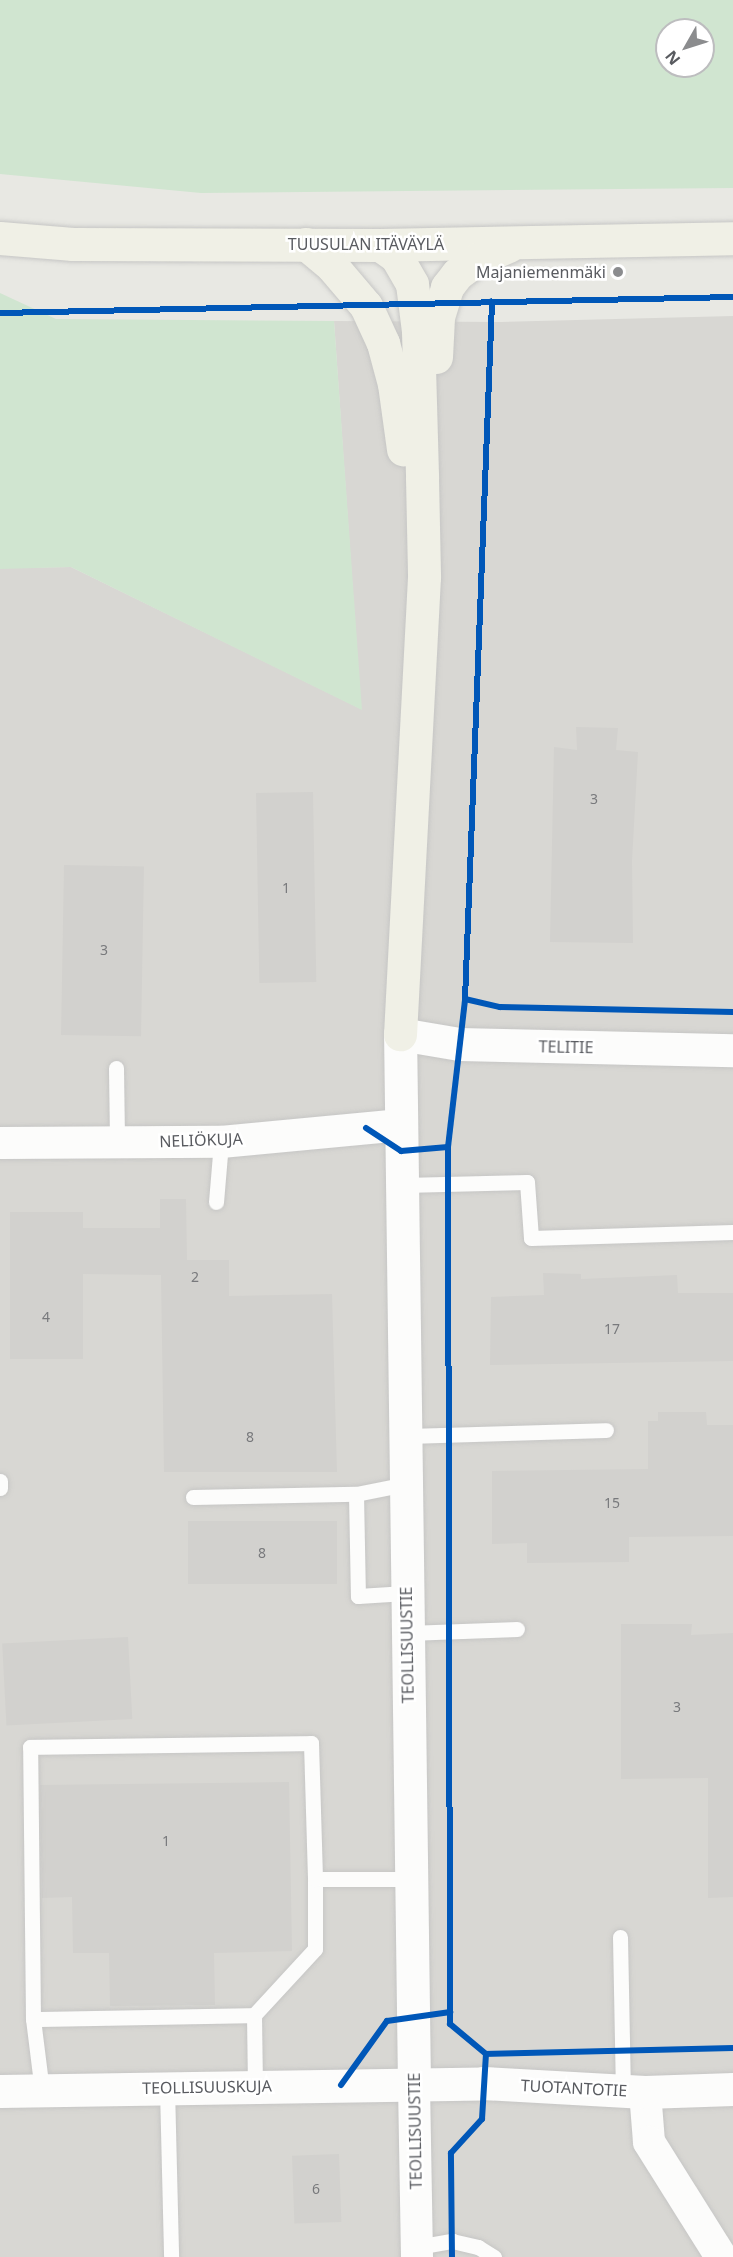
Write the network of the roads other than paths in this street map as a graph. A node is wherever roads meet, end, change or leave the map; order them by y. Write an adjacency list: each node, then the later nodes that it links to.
1 (0, 238): 4 (main road, TUUSULAN ITÄVÄYLÄ)
2 (733, 238): 3 (main road, TUUSULAN ITÄVÄYLÄ)
3 (517, 242): 5 (main road, TUUSULAN ITÄVÄYLÄ); 6 (main road)
4 (306, 244): 5 (main road, TUUSULAN ITÄVÄYLÄ); 6 (main road)
5 (380, 245): 6 (main road)
6 (420, 648): 7 (main road)
7 (400, 1034): 8 (street, TELITIE); 10 (street, TEOLLISUUSTIE)
8 (733, 1050)
9 (116, 1068): 11 (lane)
10 (401, 1125): 12 (street, NELIÖKUJA); 14 (street, TEOLLISUUSTIE)
11 (117, 1142): 12 (street, NELIÖKUJA); 13 (street, NELIÖKUJA)
12 (221, 1142): 15 (lane)
13 (0, 1143)
14 (403, 1185): 16 (lane); 18 (street, TEOLLISUUSTIE)
15 (216, 1202)
16 (733, 1232)
17 (606, 1430): 18 (lane)
18 (407, 1436): 20 (street, TEOLLISUUSTIE)
19 (0, 1481): 21 (lane)
20 (406, 1484): 22 (lane); 24 (street, TEOLLISUUSTIE)
21 (0, 1488)
22 (356, 1494): 23 (lane); 24 (lane)
23 (193, 1497)
24 (406, 1593): 26 (street, TEOLLISUUSTIE)
25 (517, 1629): 26 (lane)
26 (408, 1633): 28 (street, TEOLLISUUSTIE)
27 (315, 1879): 28 (lane); 30 (lane); 31 (lane)
28 (409, 1879): 33 (street, TEOLLISUUSTIE)
29 (620, 1937): 38 (lane)
30 (254, 2015): 31 (lane); 32 (lane)
31 (33, 2019): 37 (lane)
32 (255, 2085): 33 (street, TEOLLISUUSKUJA); 34 (street, TEOLLISUUSKUJA)
33 (414, 2085): 38 (street, TUOTANTOTIE); 39 (street, TEOLLISUUSTIE)
34 (167, 2088): 37 (street, TEOLLISUUSKUJA); 40 (lane)
35 (733, 2089): 38 (street, TUOTANTOTIE)
36 (0, 2091): 37 (street, TEOLLISUUSKUJA)
37 (42, 2091)
38 (634, 2091): 42 (street)
39 (417, 2252): 41 (lane)
40 (171, 2257)
41 (494, 2257)
42 (722, 2257)

